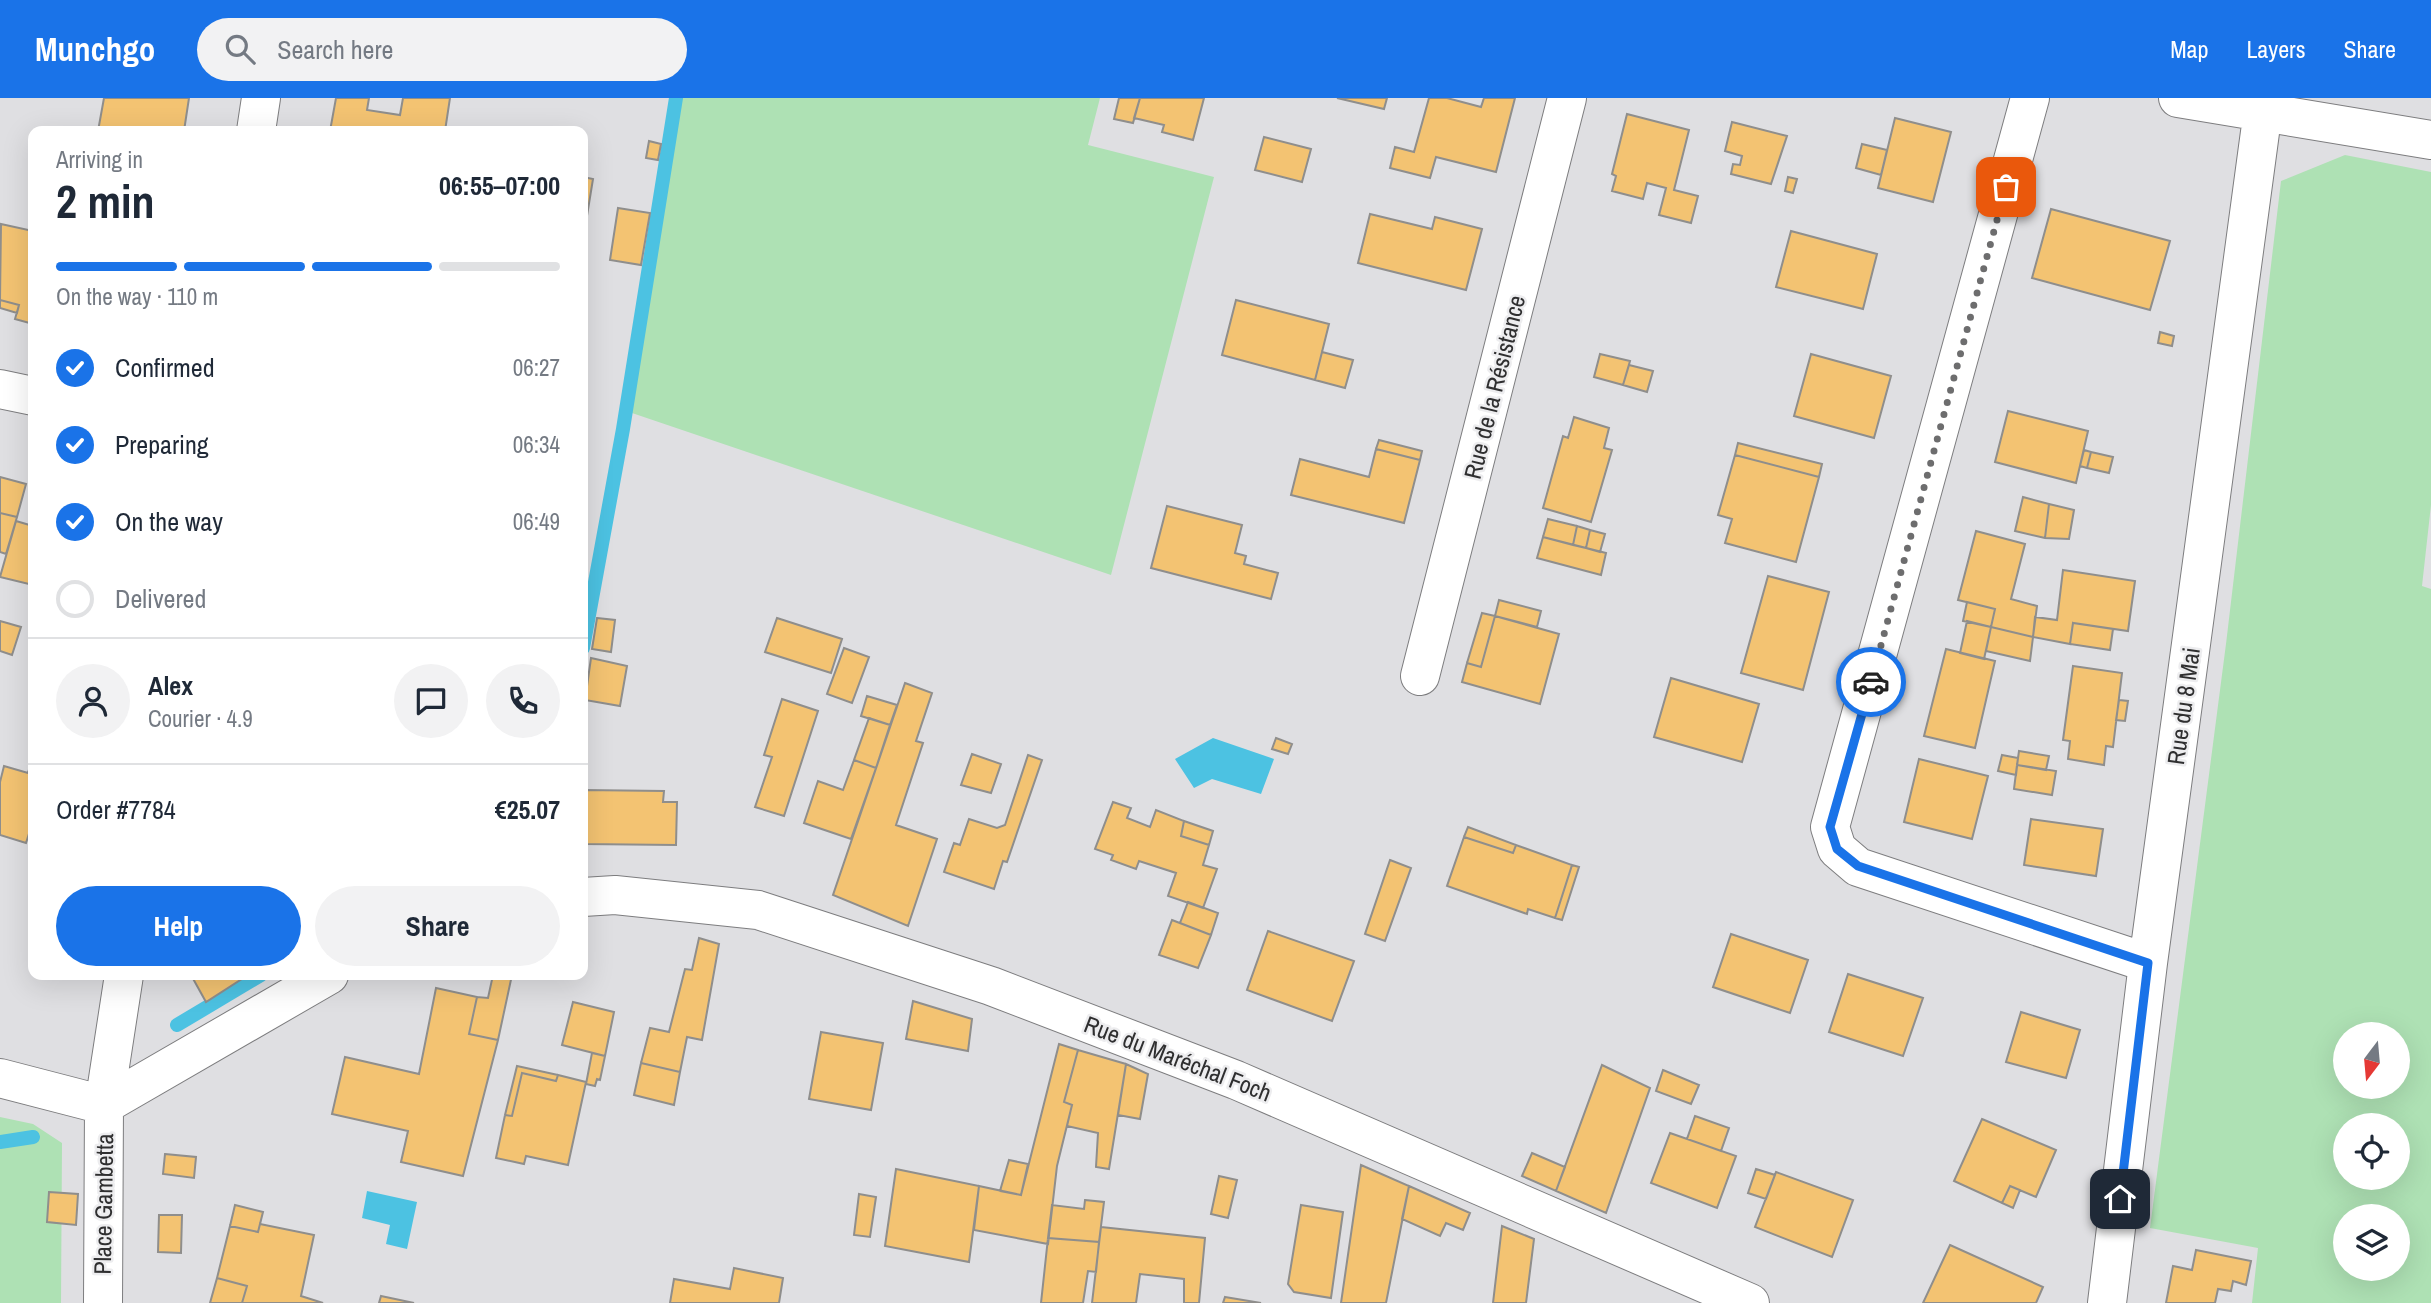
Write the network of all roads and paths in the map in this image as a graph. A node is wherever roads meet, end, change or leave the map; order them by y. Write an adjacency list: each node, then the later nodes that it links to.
1 (261, 98): 7 (street)
2 (1567, 98): 11 (street, Rue de la Résistance)
3 (2030, 98): 13 (street)
4 (2178, 98): 6 (street)
5 (2320, 109): 6 (street); 8 (street)
6 (2263, 110): 13 (street, Rue du 8 Mai)
7 (257, 126)
8 (2431, 140)
9 (0, 388): 10 (street)
10 (28, 395)
11 (1420, 676)
12 (588, 897): 19 (street, Rue du Maréchal Foch)
13 (2148, 963): 20 (street, Rue du 8 Mai)
14 (123, 980): 17 (street, Place Gambetta)
15 (320, 980): 17 (street)
16 (0, 1078): 17 (street)
17 (104, 1104): 18 (street, Place Gambetta)
18 (103, 1303)
19 (1749, 1303)
20 (2107, 1303)

